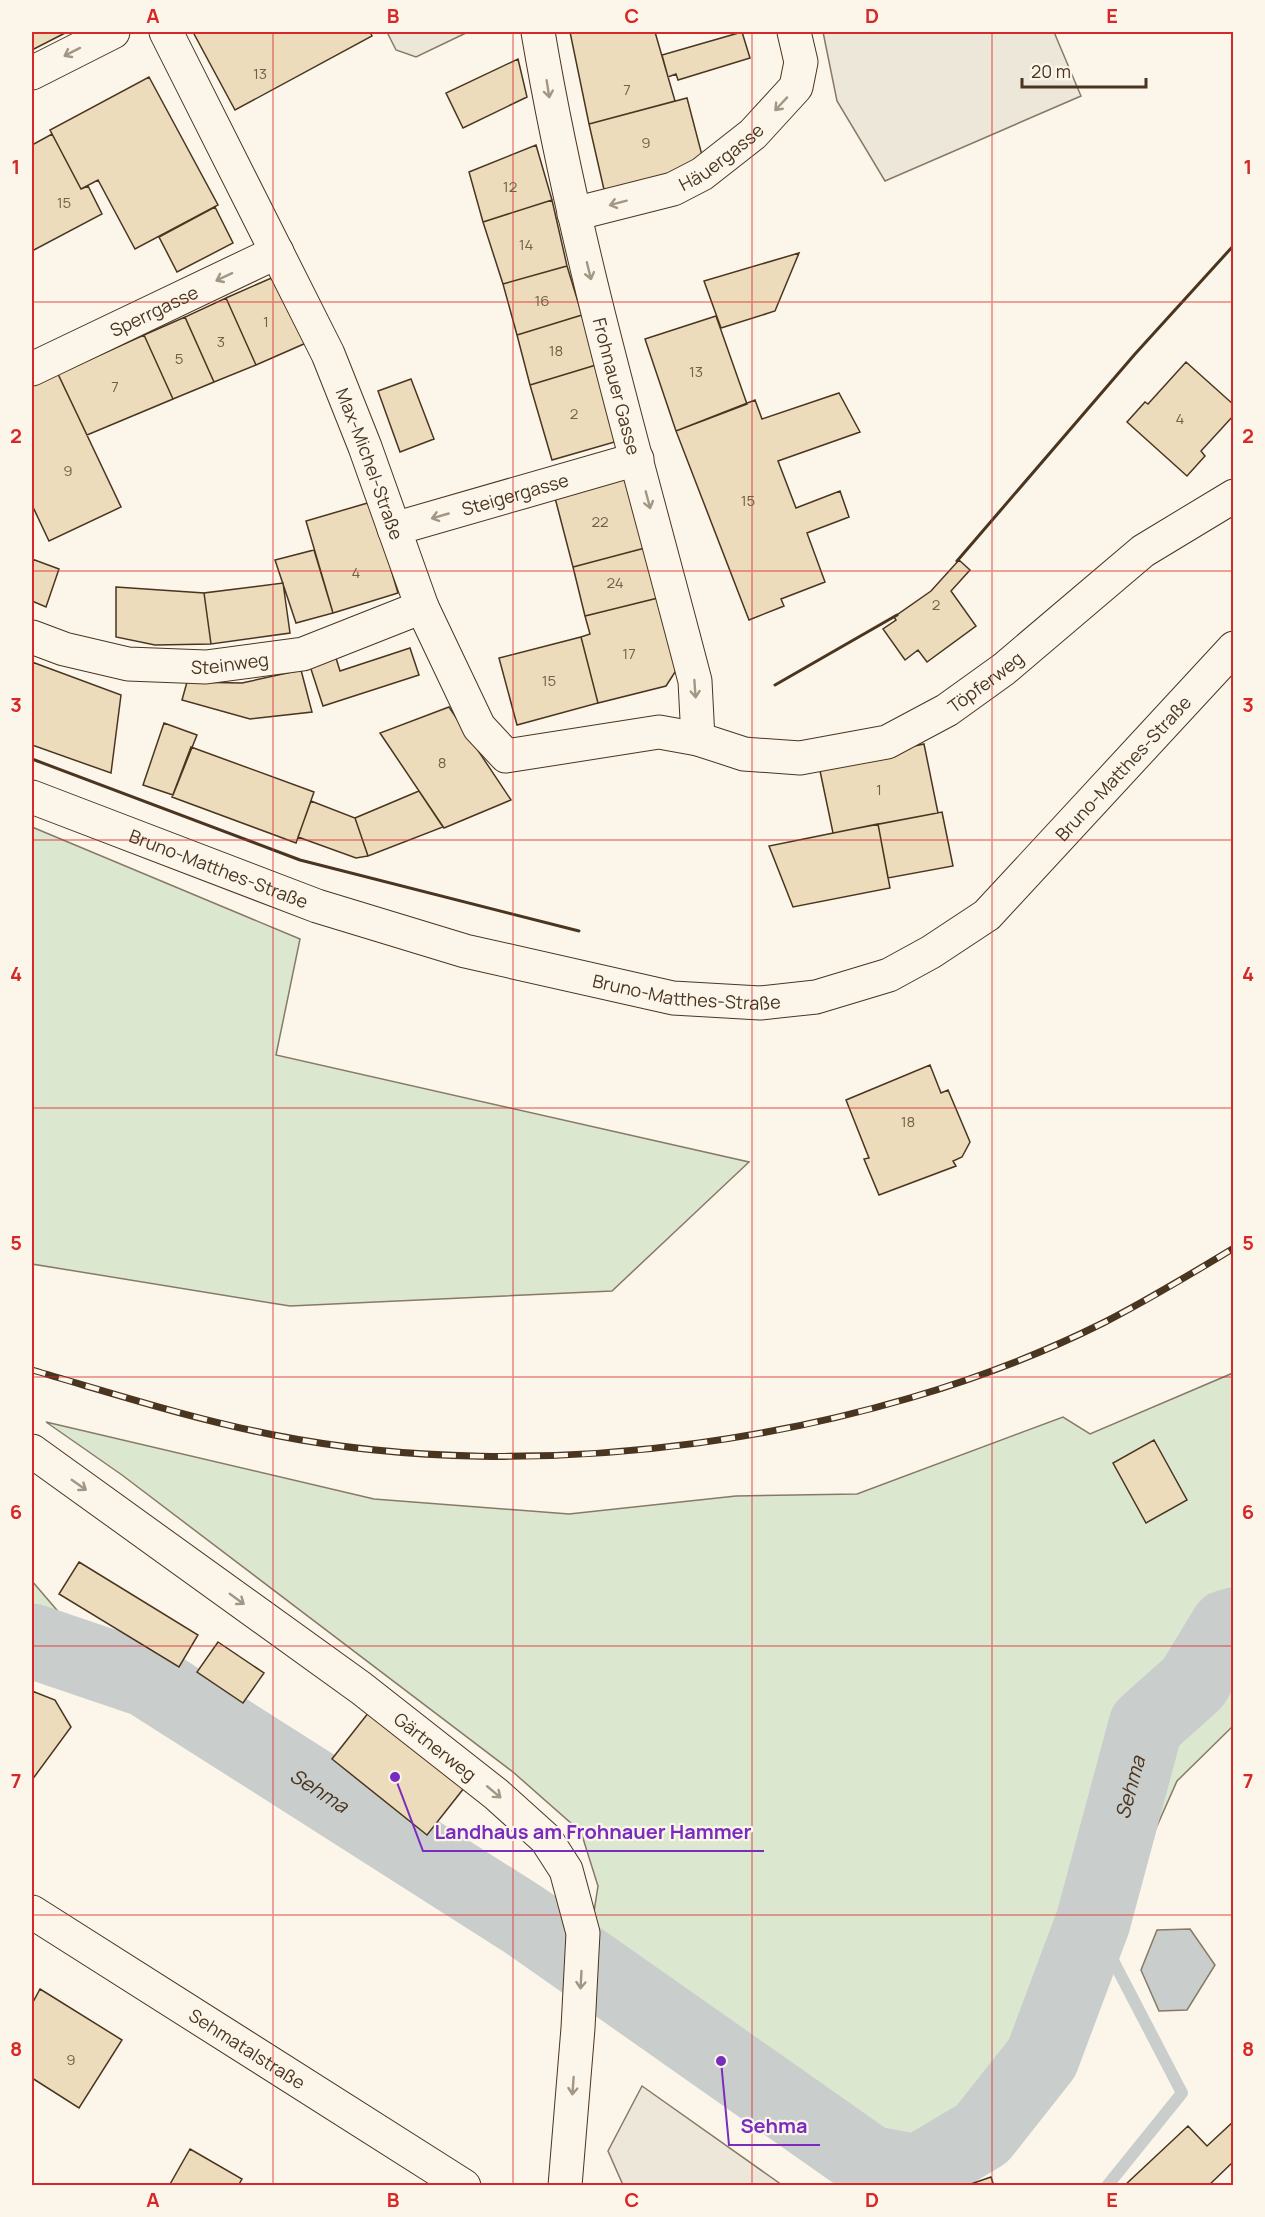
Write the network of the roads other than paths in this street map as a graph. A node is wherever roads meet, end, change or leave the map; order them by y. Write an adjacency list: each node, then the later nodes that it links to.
1 (113, 32): 5 (street, one-way to 5)
2 (166, 32): 7 (street, Max-Michel-Straße)
3 (538, 32): 6 (street, Frohnauer Gasse, one-way to 6)
4 (794, 32): 6 (street, Häuergasse, one-way to 6)
5 (32, 74)
6 (574, 214): 9 (street, Frohnauer Gasse, one-way to 9)
7 (277, 252): 8 (street, Sperrgasse, one-way to 8); 11 (street, Max-Michel-Straße)
8 (32, 369)
9 (637, 459): 11 (street, Steigergasse, one-way to 11); 16 (street, Frohnauer Gasse, one-way to 16)
10 (1233, 496): 16 (street, Töpferweg)
11 (394, 529): 12 (street, Max-Michel-Straße)
12 (423, 607): 13 (street, Steinweg); 15 (street, Max-Michel-Straße)
13 (32, 637)
14 (1233, 648): 17 (street, Bruno-Matthes-Straße)
15 (659, 732): 16 (street, Töpferweg)
16 (698, 739)
17 (32, 797)
18 (32, 1451): 21 (street, Gärtnerweg, one-way to 21)
19 (32, 1912): 20 (street, Sehmatalstraße)
20 (464, 2186)
21 (565, 2186)

